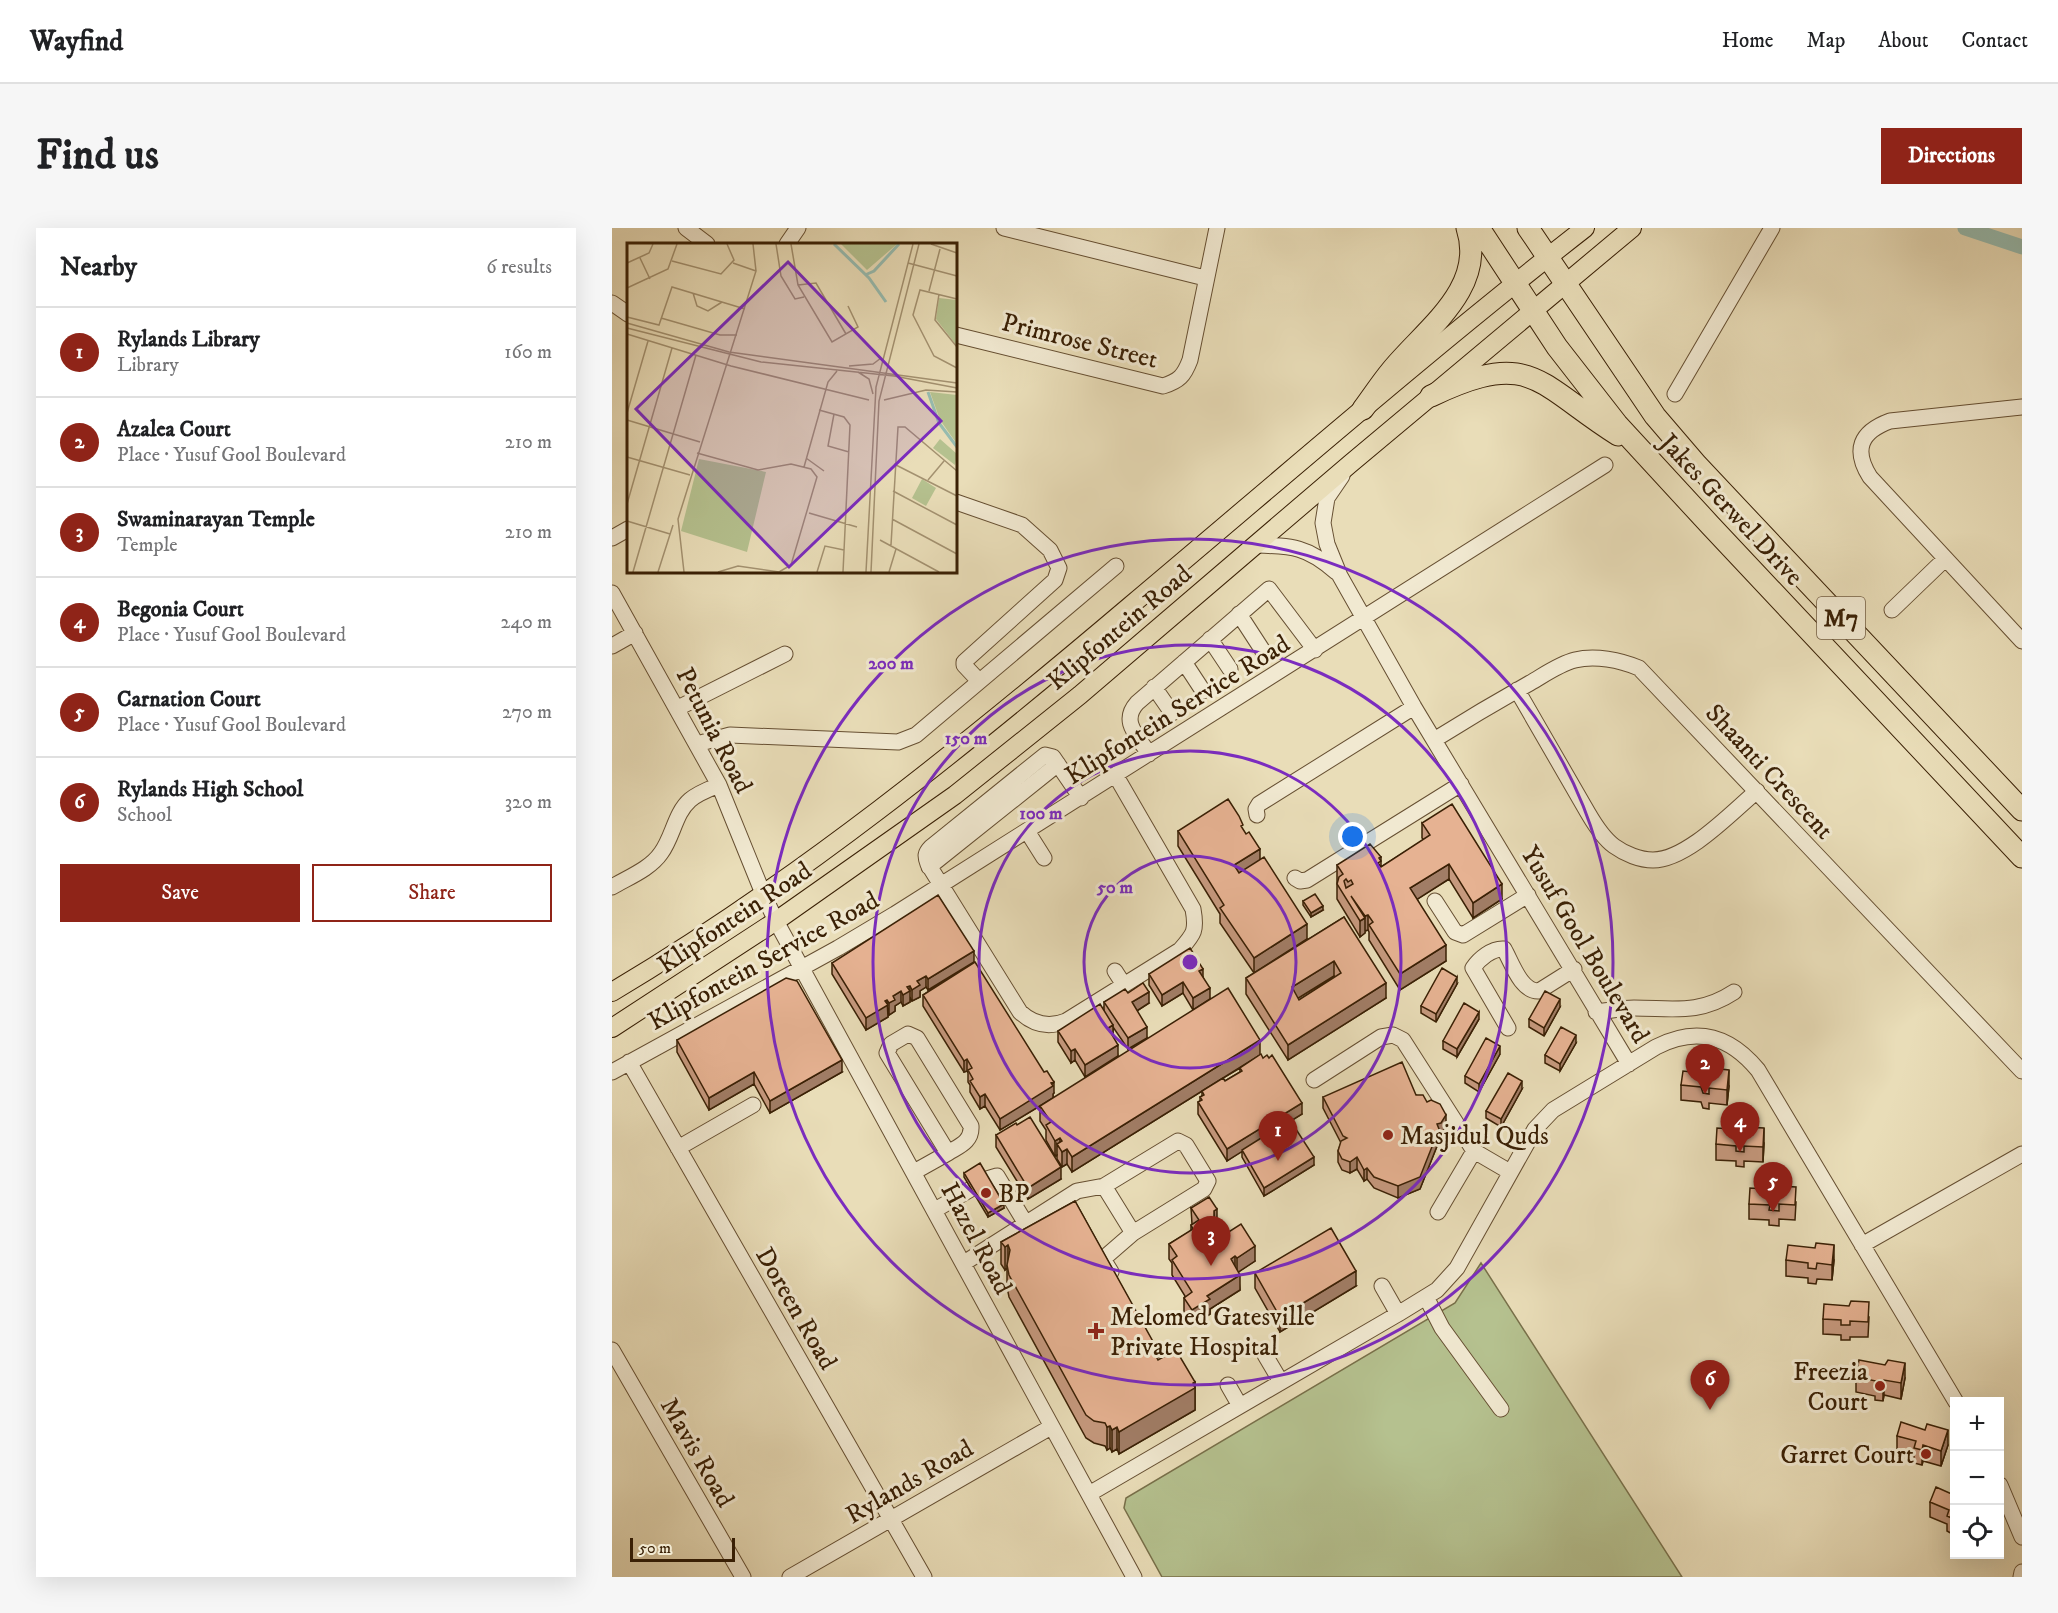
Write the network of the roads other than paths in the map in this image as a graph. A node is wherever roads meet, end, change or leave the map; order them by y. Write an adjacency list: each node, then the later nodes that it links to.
1 (686, 228): 11 (street)
2 (798, 228): 12 (street)
3 (1004, 228): 14 (street)
4 (1216, 228): 14 (street, Primrose Street)
5 (1467, 228): 24 (highway)
6 (1479, 228): 16 (highway, Jakes Gerwel Drive / M7)
7 (1528, 228): 13 (highway, Jakes Gerwel Drive / M7)
8 (1585, 228): 13 (main road, Klipfontein Road)
9 (1632, 228): 15 (main road, Klipfontein Road)
10 (1772, 228): 21 (street)
11 (706, 243)
12 (788, 243)
13 (1548, 257): 15 (highway, Jakes Gerwel Drive / M7); 16 (main road, Klipfontein Road)
14 (1205, 278): 20 (street, Primrose Street)
15 (1565, 283): 18 (main road, Klipfontein Road); 63 (highway, Jakes Gerwel Drive / M7)
16 (1515, 284): 18 (highway, Jakes Gerwel Drive / M7); 24 (main road, Klipfontein Road)
17 (612, 303): 19 (street)
18 (1533, 310): 22 (main road, Klipfontein Road); 25 (highway, Jakes Gerwel Drive / M7)
19 (627, 313)
20 (957, 335)
21 (1675, 394)
22 (1431, 396): 25 (highway); 26 (main road, Klipfontein Road)
23 (2022, 407): 32 (street)
24 (1363, 409): 72 (main road, Klipfontein Road)
25 (1638, 448): 66 (highway, Jakes Gerwel Drive / M7)
26 (1350, 464): 31 (main road, Klipfontein Road); 34 (street, Yusuf Gool Boulevard)
27 (1605, 465): 38 (street, Klipfontein Service Road)
28 (957, 502): 48 (street)
29 (627, 530): 30 (street)
30 (612, 538)
31 (1254, 545): 34 (street, Yusuf Gool Boulevard); 74 (main road, Klipfontein Road)
32 (1945, 559): 36 (street); 40 (street)
33 (1116, 566): 48 (street)
34 (1340, 576): 38 (street, Yusuf Gool Boulevard)
35 (612, 593): 39 (street, Petunia Road)
36 (1892, 610)
37 (1239, 614): 41 (street); 43 (street); 44 (street)
38 (1363, 619): 43 (street, Klipfontein Service Road); 52 (street, Yusuf Gool Boulevard)
39 (636, 633): 42 (street); 53 (street, Petunia Road)
40 (2019, 633)
41 (1210, 639): 46 (street); 47 (street)
42 (612, 646)
43 (1315, 650): 57 (street, Klipfontein Service Road)
44 (1263, 651)
45 (785, 654): 53 (street)
46 (1184, 662): 49 (street); 51 (street)
47 (1230, 669)
48 (979, 681): 56 (street)
49 (1154, 687): 54 (street); 57 (street)
50 (1517, 690): 55 (street, Shaanti Crescent); 61 (street, Shaanti Crescent); 61 (street)
51 (1203, 691)
52 (1414, 707): 55 (street, Yusuf Gool Boulevard); 64 (street)
53 (678, 708): 56 (street, Petunia Road)
54 (1172, 713)
55 (1434, 740): 59 (street, Yusuf Gool Boulevard)
56 (697, 744): 60 (street, Petunia Road)
57 (1149, 754): 58 (street, Klipfontein Service Road)
58 (1116, 776): 62 (street, Klipfontein Service Road); 78 (street)
59 (1461, 784): 68 (street); 71 (street, Yusuf Gool Boulevard)
60 (719, 785): 70 (street); 72 (street, Petunia Road)
61 (1757, 791): 86 (street, Shaanti Crescent)
62 (1081, 798): 65 (street, Klipfontein Service Road); 69 (street)
63 (2022, 810)
64 (1257, 815)
65 (1027, 831): 67 (street); 69 (street, Klipfontein Service Road)
66 (2022, 856)
67 (1044, 858)
68 (1295, 878)
69 (941, 885): 75 (street, Klipfontein Service Road); 78 (street)
70 (612, 887)
71 (1528, 895): 73 (street); 76 (street, Yusuf Gool Boulevard)
72 (764, 896): 74 (street, Petunia Road); 79 (main road, Klipfontein Road)
73 (1435, 901)
74 (776, 921): 75 (street, Hazel Road); 82 (main road, Klipfontein Road)
75 (802, 967): 84 (street, Klipfontein Service Road); 94 (street, Hazel Road)
76 (1574, 969): 81 (street, Yusuf Gool Boulevard); 83 (street)
77 (1115, 971): 78 (street)
78 (1124, 985)
79 (612, 992)
80 (1734, 992): 81 (street)
81 (1596, 1012): 85 (street, Yusuf Gool Boulevard)
82 (612, 1028)
83 (1508, 1028)
84 (629, 1062): 87 (street, Klipfontein Service Road); 90 (street, Doreen Road)
85 (1629, 1064): 95 (street); 103 (street, Yusuf Gool Boulevard)
86 (2022, 1071)
87 (612, 1072)
88 (1314, 1080): 91 (street)
89 (753, 1105): 90 (street)
90 (678, 1148): 119 (street, Doreen Road)
91 (1474, 1150): 95 (street); 100 (street)
92 (948, 1153): 92 (street); 94 (street)
93 (2022, 1154): 103 (street)
94 (914, 1172): 99 (street, Hazel Road)
95 (1510, 1172): 107 (street)
96 (987, 1179): 101 (street)
97 (1104, 1186): 101 (street); 102 (street); 102 (street)
98 (971, 1189): 99 (street)
99 (935, 1210): 104 (street, Hazel Road)
100 (1438, 1212)
101 (1026, 1224): 104 (street)
102 (1133, 1233): 105 (street)
103 (1862, 1245): 113 (street, Yusuf Gool Boulevard)
104 (964, 1263): 116 (street, Hazel Road)
105 (1119, 1286)
106 (1382, 1286): 108 (street)
107 (1426, 1297): 108 (street); 115 (street)
108 (1398, 1314): 111 (street)
109 (612, 1350): 122 (street, Mavis Road)
110 (1265, 1355): 111 (street)
111 (1281, 1382): 114 (street)
112 (1228, 1385): 114 (street)
113 (1954, 1397)
114 (1240, 1406): 117 (street)
115 (1501, 1409)
116 (1052, 1427): 117 (street, Hazel Road); 119 (street, Rylands Road)
117 (1089, 1494): 125 (street, Hazel Road)
118 (2004, 1494): 120 (street)
119 (890, 1519): 123 (street, Rylands Road); 124 (street, Doreen Road)
120 (2022, 1537)
121 (2022, 1572): 126 (street)
122 (742, 1577)
123 (790, 1577)
124 (924, 1577)
125 (1134, 1577)
126 (2021, 1577)

